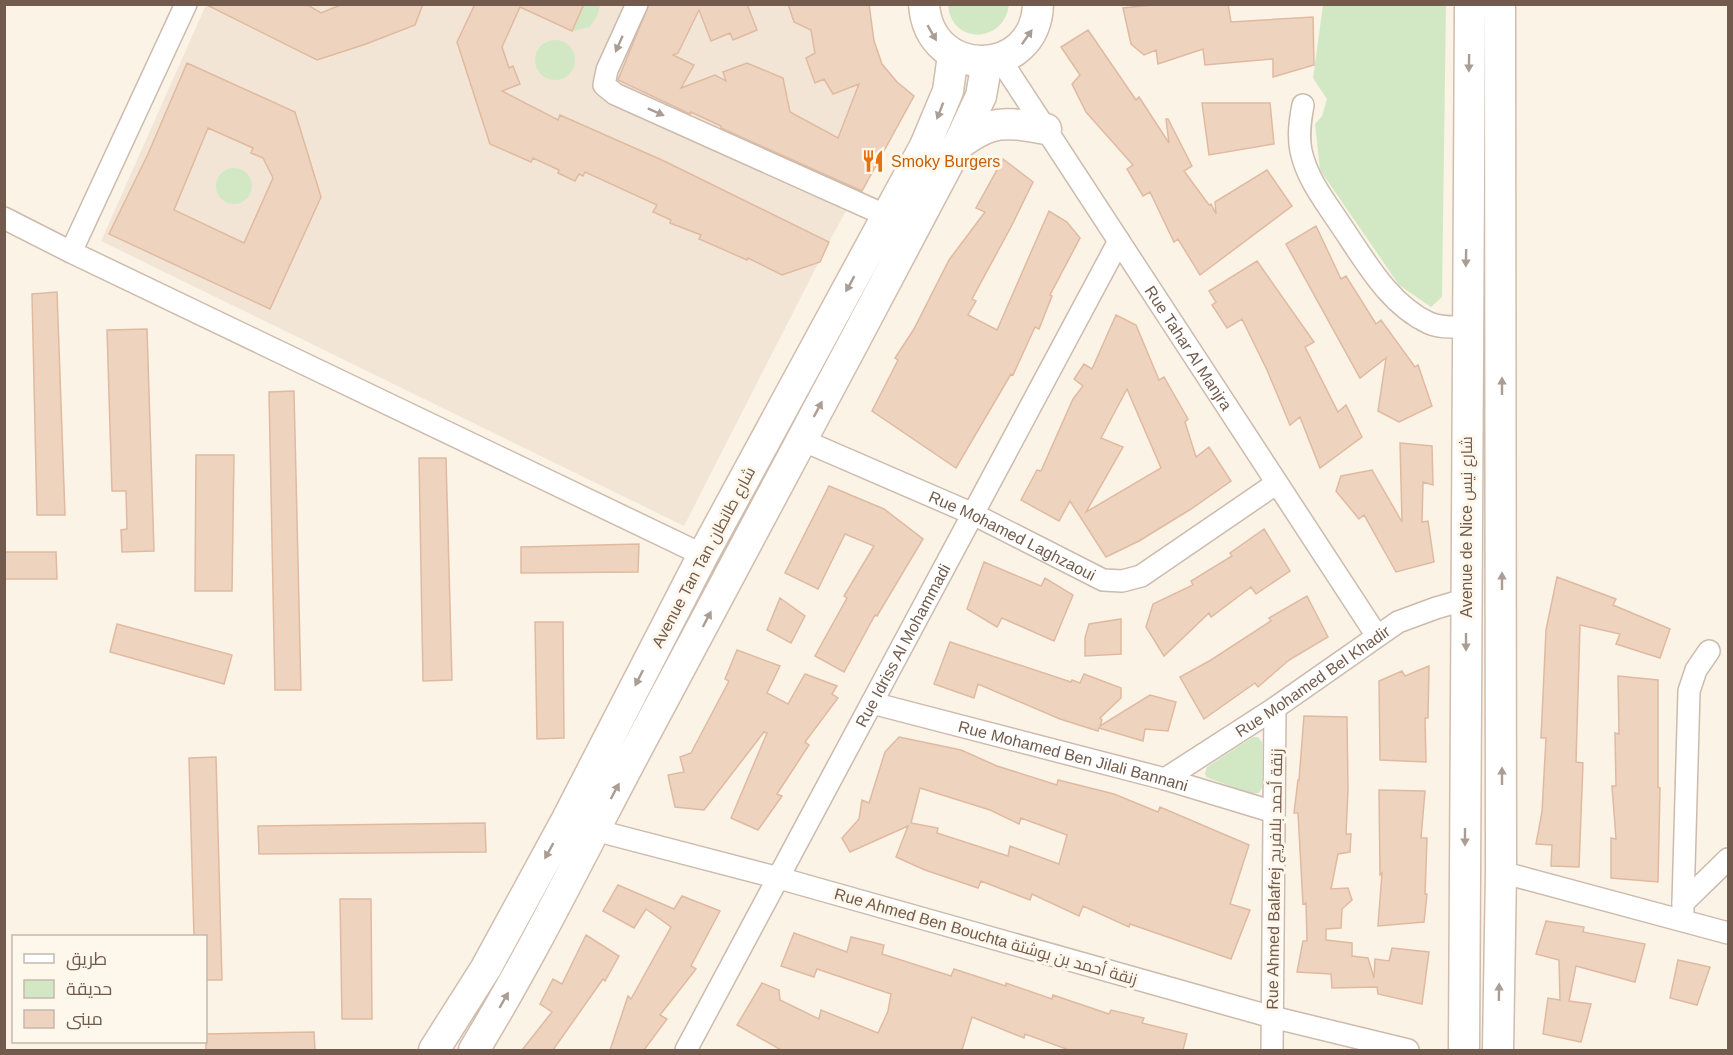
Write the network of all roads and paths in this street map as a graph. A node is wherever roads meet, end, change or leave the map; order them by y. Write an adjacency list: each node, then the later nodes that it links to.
1 (186, 4): 15 (street)
2 (637, 4): 12 (street, one-way to 12)
3 (924, 4): 7 (main road, one-way to 7)
4 (1038, 4): 8 (main road, one-way to 4)
5 (1470, 4): 16 (main road, Avenue de Nice شارع نيس, one-way to 16)
6 (1500, 4): 31 (main road, one-way to 6)
7 (953, 55): 8 (main road); 12 (main road, Avenue Tan Tan شارع طانطان, one-way to 12)
8 (993, 60): 10 (street, Rue Tahar Al Manjra); 11 (main road, Avenue Tan Tan شارع طانطان)
9 (1303, 105): 16 (street)
10 (1046, 129): 11 (main road); 14 (street, Rue Tahar Al Manjra)
11 (958, 145): 17 (main road, Avenue Tan Tan شارع طانطان, one-way to 11)
12 (887, 216): 20 (main road, Avenue Tan Tan شارع طانطان, one-way to 20)
13 (4, 218): 15 (street)
14 (1119, 241): 18 (street, Rue Tahar Al Manjra); 19 (street, Rue Idriss Al Mohammadi)
15 (72, 252): 20 (street)
16 (1465, 327): 21 (main road, Avenue de Nice شارع نيس)
17 (802, 440): 19 (street, Rue Mohamed Laghzaoui); 29 (main road, Avenue Tan Tan شارع طانطان, one-way to 17)
18 (1276, 483): 19 (street, Rue Mohamed Laghzaoui); 22 (street, Rue Tahar Al Manjra)
19 (974, 514): 24 (street, Rue Idriss Al Mohammadi)
20 (703, 555): 28 (main road, Avenue Tan Tan شارع طانطان, one-way to 28)
21 (1467, 599): 22 (street, Rue Mohamed Bel Khadir); 41 (main road, Avenue de Nice شارع نيس, one-way to 41)
22 (1377, 636): 25 (street, Rue Mohamed Bel Khadir)
23 (1709, 651): 33 (street)
24 (872, 703): 26 (street, Rue Mohamed Ben Jilali Bannani); 32 (street, Rue Idriss Al Mohammadi)
25 (1275, 708): 26 (street, Rue Mohamed Bel Khadir); 27 (street, Rue Ahmed Balafrej زنقة أحمد بلافريج)
26 (1165, 779): 27 (street, Rue Mohamed Ben Jilali Bannani)
27 (1274, 812): 35 (street, Rue Ahmed Balafrej زنقة أحمد بلافريج)
28 (565, 823): 29 (street, Rue Ahmed Ben Bouchta زنقة أحمد بن بوشتة); 36 (main road, Avenue Tan Tan شارع طانطان, one-way to 36)
29 (594, 829): 32 (street, Rue Ahmed Ben Bouchta زنقة أحمد بن بوشتة); 37 (main road, Avenue Tan Tan شارع طانطان, one-way to 29)
30 (1728, 859): 33 (street)
31 (1502, 872): 33 (street); 42 (main road, one-way to 31)
32 (779, 878): 35 (street, Rue Ahmed Ben Bouchta زنقة أحمد بن بوشتة); 38 (street, Rue Idriss Al Mohammadi)
33 (1683, 912): 34 (street)
34 (1728, 933)
35 (1272, 1017): 39 (street, Rue Ahmed Balafrej زنقة أحمد بلافريج); 40 (street, Rue Ahmed Ben Bouchta زنقة أحمد بن بوشتة)
36 (434, 1050)
37 (474, 1050)
38 (686, 1050)
39 (1272, 1050)
40 (1408, 1050)
41 (1464, 1050)
42 (1498, 1050)

